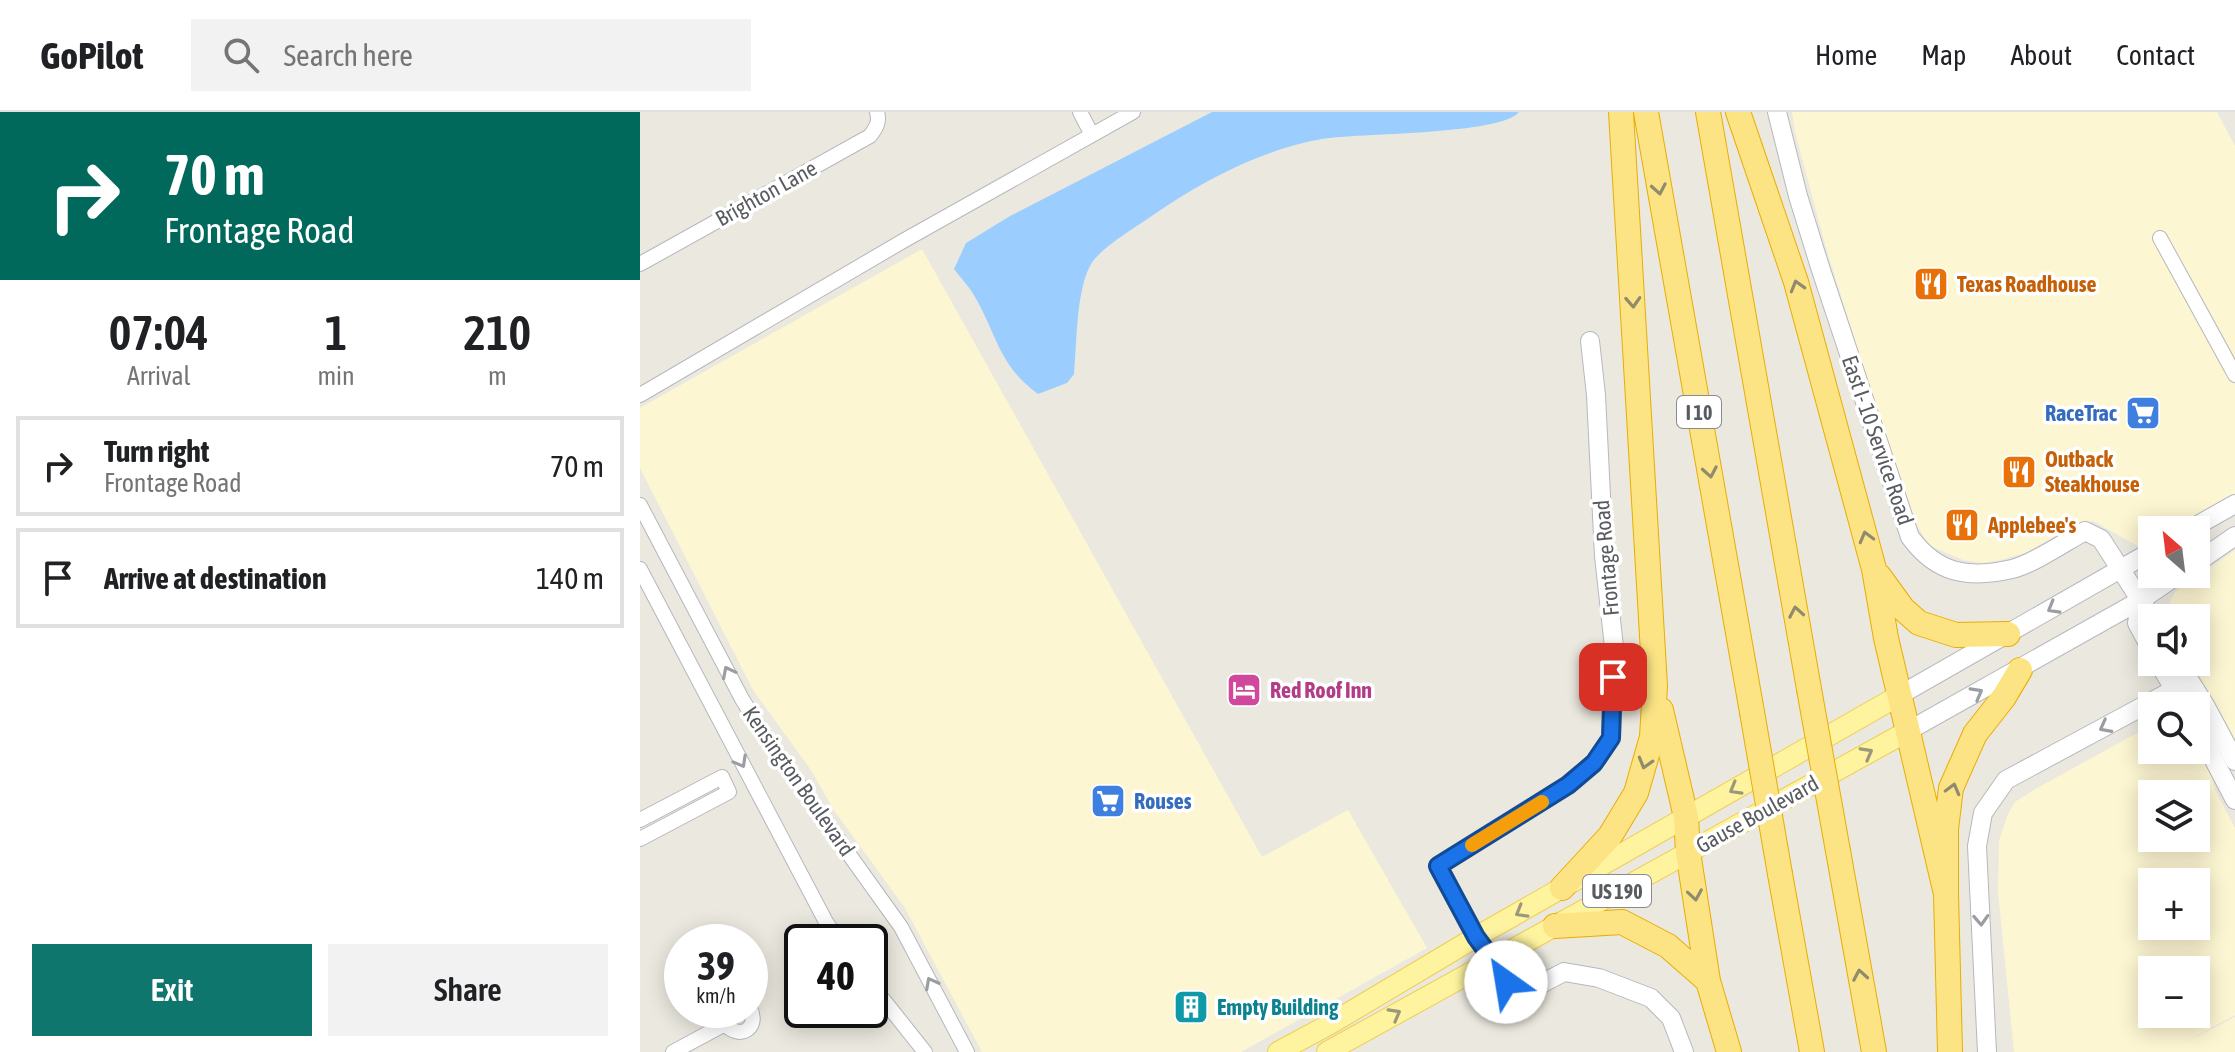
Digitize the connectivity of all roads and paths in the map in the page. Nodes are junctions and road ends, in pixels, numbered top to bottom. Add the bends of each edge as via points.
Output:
1 (877, 112) edge
2 (1080, 112) edge
3 (1133, 112) edge
4 (1621, 112) edge
5 (1646, 112) edge
6 (1708, 112) edge
7 (1738, 112) edge
8 (1777, 112) edge
9 (1092, 135) junction
10 (2160, 238) dead end
11 (640, 264) edge
12 (1590, 341) dead end
13 (2235, 375) edge
14 (640, 395) edge
15 (2235, 504) edge
16 (640, 505) edge
17 (2210, 518) edge
18 (2235, 536) edge
19 (2210, 553) edge
20 (2138, 559) edge
21 (2121, 568) junction
22 (640, 569) edge
23 (1874, 569) junction
24 (2159, 588) edge
25 (2141, 600) junction
26 (2140, 604) edge
27 (2143, 604) edge
28 (2008, 634) junction
29 (2020, 670) junction
30 (2187, 676) edge
31 (1655, 686) junction
32 (1900, 695) junction
33 (2138, 717) edge
34 (1908, 731) junction
35 (2210, 753) edge
36 (2235, 761) edge
37 (2235, 800) edge
38 (1686, 817) junction
39 (640, 820) edge
40 (640, 839) edge
41 (1688, 852) junction
42 (1562, 888) junction
43 (1946, 894) junction
44 (829, 924) edge
45 (1555, 926) junction
46 (1476, 937) junction
47 (1493, 960) junction
48 (1708, 981) junction
49 (888, 1006) edge
50 (709, 1028) edge
51 (731, 1028) edge
52 (749, 1028) edge
53 (1321, 1029) junction
54 (1330, 1050) edge
55 (673, 1052) edge
56 (925, 1052) edge
57 (967, 1052) edge
58 (1278, 1052) edge
59 (1684, 1052) edge
60 (1729, 1052) edge
61 (1812, 1052) edge
62 (1874, 1052) edge
63 (1950, 1052) edge
64 (1987, 1052) edge

1 - 11 street, Brighton Lane via 877,127 870,136
2 - 9 street
3 - 9 street
4 -> 31 highway
5 -> 61 highway, I 10, bridge
62 -> 6 highway, bridge
23 -> 7 highway via 1796,282
8 - 21 street, East I- 10 Service Road via 1825,282 1910,537 1922,553 1951,571 2013,569 2085,531 2101,539
9 - 14 street
10 - 13 street
12 - 46 street, Frontage Road via 1614,647 1611,738 1594,763 1568,785 1438,866
15 - 17 street
57 -> 16 street, Kensington Boulevard via 901,927 742,699
18 - 19 street
20 - 21 street, Gause Boulevard / US 190
21 - 25 street, East I- 10 Service Road
21 -> 28 street, Gause Boulevard / US 190
22 -> 44 street, Kensington Boulevard
23 - 28 highway via 1919,623 1956,635
23 - 32 highway
24 - 25 street, Gause Boulevard / US 190
25 - 26 street
25 - 27 street, East I- 10 Service Road
25 - 29 street, Gause Boulevard / US 190
28 - 32 street, Gause Boulevard / US 190
34 -> 29 street, Gause Boulevard / US 190
43 -> 29 highway via 1951,788 1975,734
30 - 36 street
31 - 38 highway
31 -> 42 highway via 1652,737 1636,793 1610,836
32 - 34 highway
32 -> 38 main road, Gause Boulevard / US 190
33 -> 64 street via 2006,780 1983,813 1977,846
41 -> 34 main road, Gause Boulevard / US 190
34 - 43 highway
35 - 37 street
38 - 41 highway
38 - 42 main road, Gause Boulevard / US 190
39 - 40 street via 722,777 729,792
41 - 45 main road, Gause Boulevard / US 190
41 -> 48 highway
42 -> 46 main road, Gause Boulevard / US 190
43 - 63 highway
45 - 47 main road, Gause Boulevard / US 190
45 - 48 highway via 1622,922 1668,946
46 - 47 street, Frontage Road
46 - 53 main road, Gause Boulevard / US 190
54 -> 47 main road, Gause Boulevard / US 190
47 - 59 street, Frontage Road via 1516,997 1564,972 1599,978 1651,998 1671,1018
48 - 60 highway
49 - 56 street
50 - 55 street
51 - 52 street via 738,1033
53 - 54 street, Gause Boulevard
53 - 58 main road, Gause Boulevard / US 190

